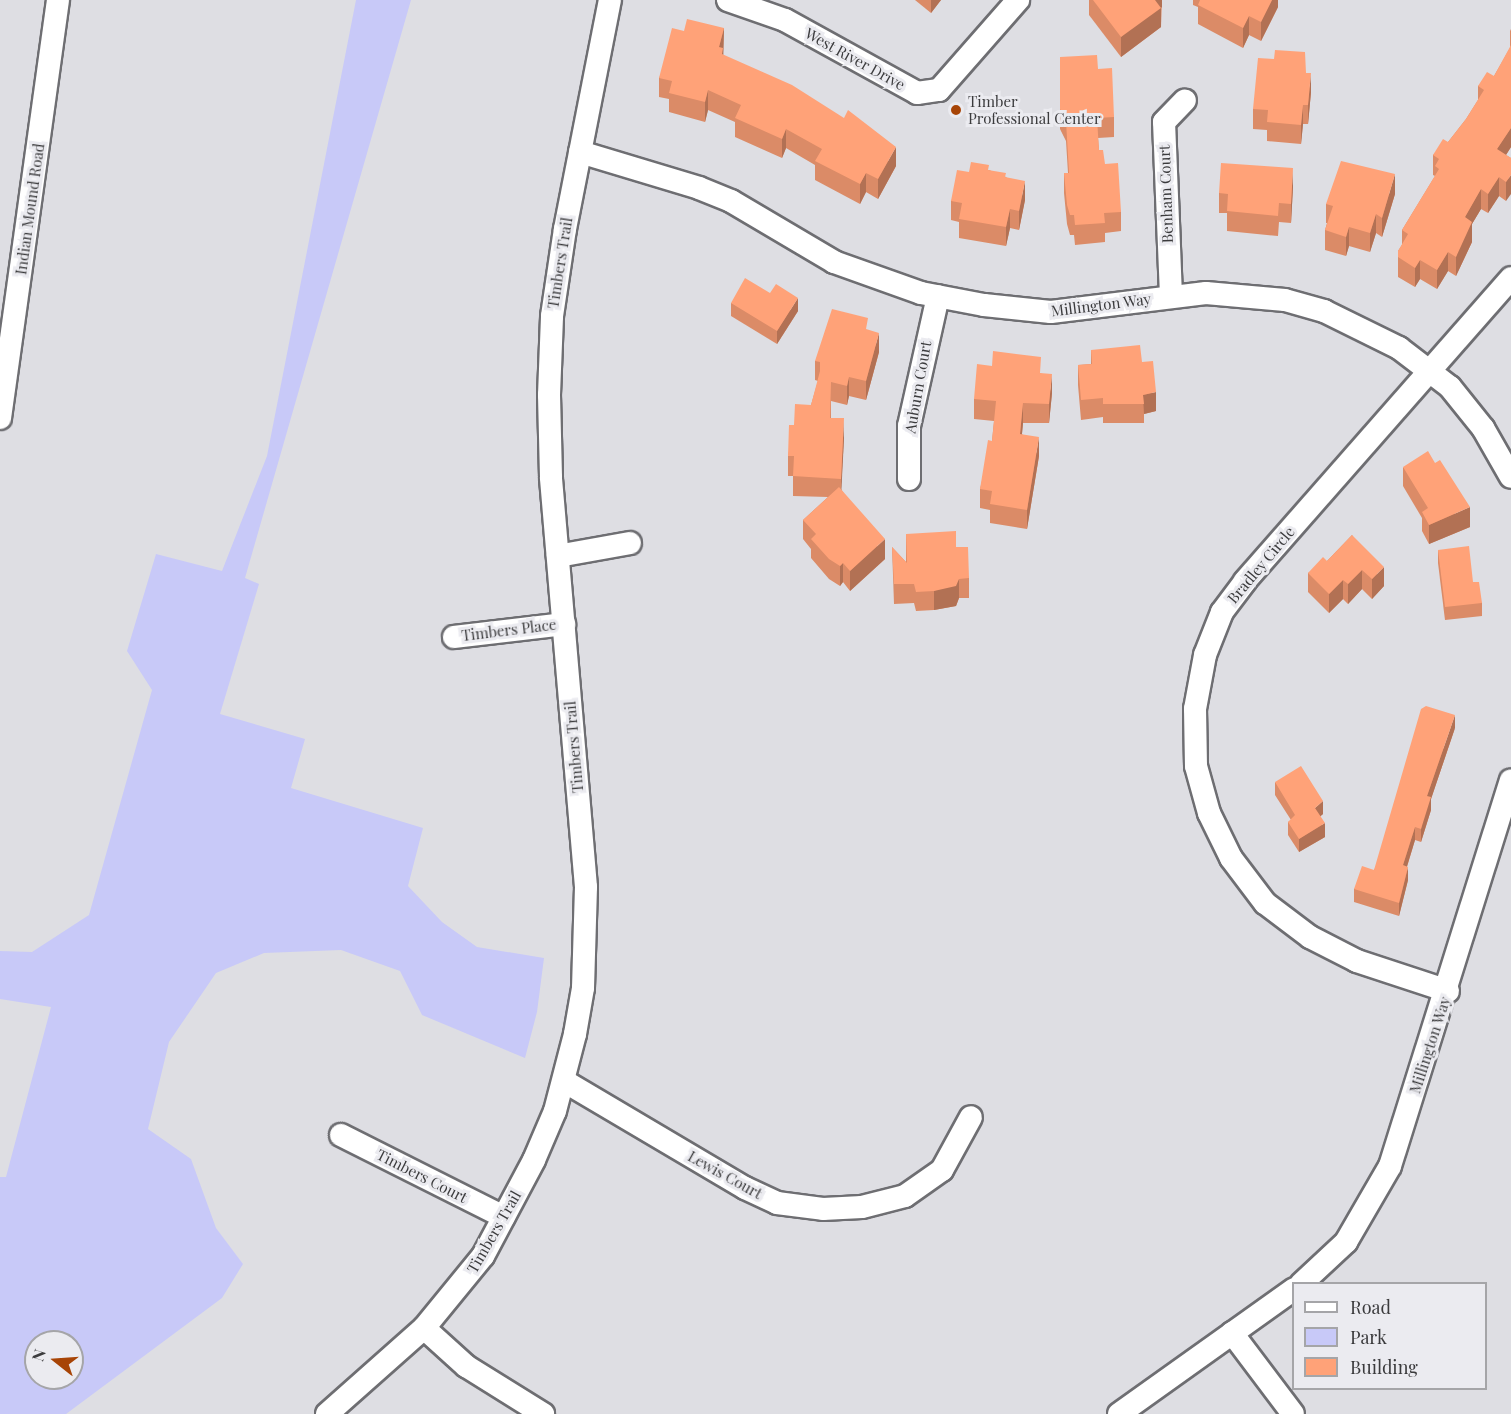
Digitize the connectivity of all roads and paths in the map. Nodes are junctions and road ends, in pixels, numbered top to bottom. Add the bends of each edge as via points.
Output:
1 (58, 0) edge
2 (610, 0) edge
3 (728, 0) edge
4 (1018, 0) edge
5 (1185, 100) dead end
6 (580, 152) junction
7 (1511, 278) edge
8 (938, 296) junction
9 (1171, 296) junction
10 (1430, 373) junction
11 (0, 418) edge
12 (1511, 477) edge
13 (909, 479) dead end
14 (630, 543) dead end
15 (558, 556) junction
16 (564, 624) junction
17 (454, 637) dead end
18 (1511, 781) edge
19 (1448, 991) junction
20 (564, 1081) junction
21 (971, 1117) dead end
22 (341, 1135) dead end
23 (504, 1217) junction
24 (1303, 1282) edge
25 (1292, 1290) edge
26 (424, 1328) junction
27 (1232, 1333) junction
28 (327, 1414) edge
29 (543, 1414) edge
30 (1119, 1414) edge
31 (1293, 1414) edge

1 - 11 street, Indian Mound Road
2 - 6 street, Timbers Trail
3 - 4 street, West River Drive via 785,20 917,93 939,90
5 - 9 street, Benham Court via 1164,122
6 - 8 street, Millington Way via 699,188 731,201 834,262 873,278
6 - 15 street, Timbers Trail via 552,316 549,395
7 - 10 street, Bradley Circle
8 - 9 street, Millington Way via 1015,310 1051,312
8 - 13 street, Auburn Court via 909,426
9 - 10 street, Millington Way via 1247,295 1324,311 1399,348
10 - 12 street, Millington Way via 1450,387 1483,428
10 - 19 street, Bradley Circle via 1245,581 1222,612 1204,655 1197,698 1196,766 1209,813 1231,858 1265,903 1310,937 1357,961
14 - 15 street
15 - 16 street, Timbers Trail
16 - 17 street, Timbers Place
16 - 20 street, Timbers Trail via 586,917 583,988
18 - 19 street, Millington Way
19 - 24 street, Millington Way via 1390,1166 1346,1242
20 - 21 street, Lewis Court via 745,1188 777,1203 823,1209 862,1207 905,1196 942,1170
20 - 23 street, Timbers Trail via 534,1160
22 - 23 street, Timbers Court
23 - 26 street, Timbers Trail via 483,1256
25 - 27 street
26 - 28 street, Timbers Trail
26 - 29 street via 466,1366
27 - 30 street
27 - 31 street

